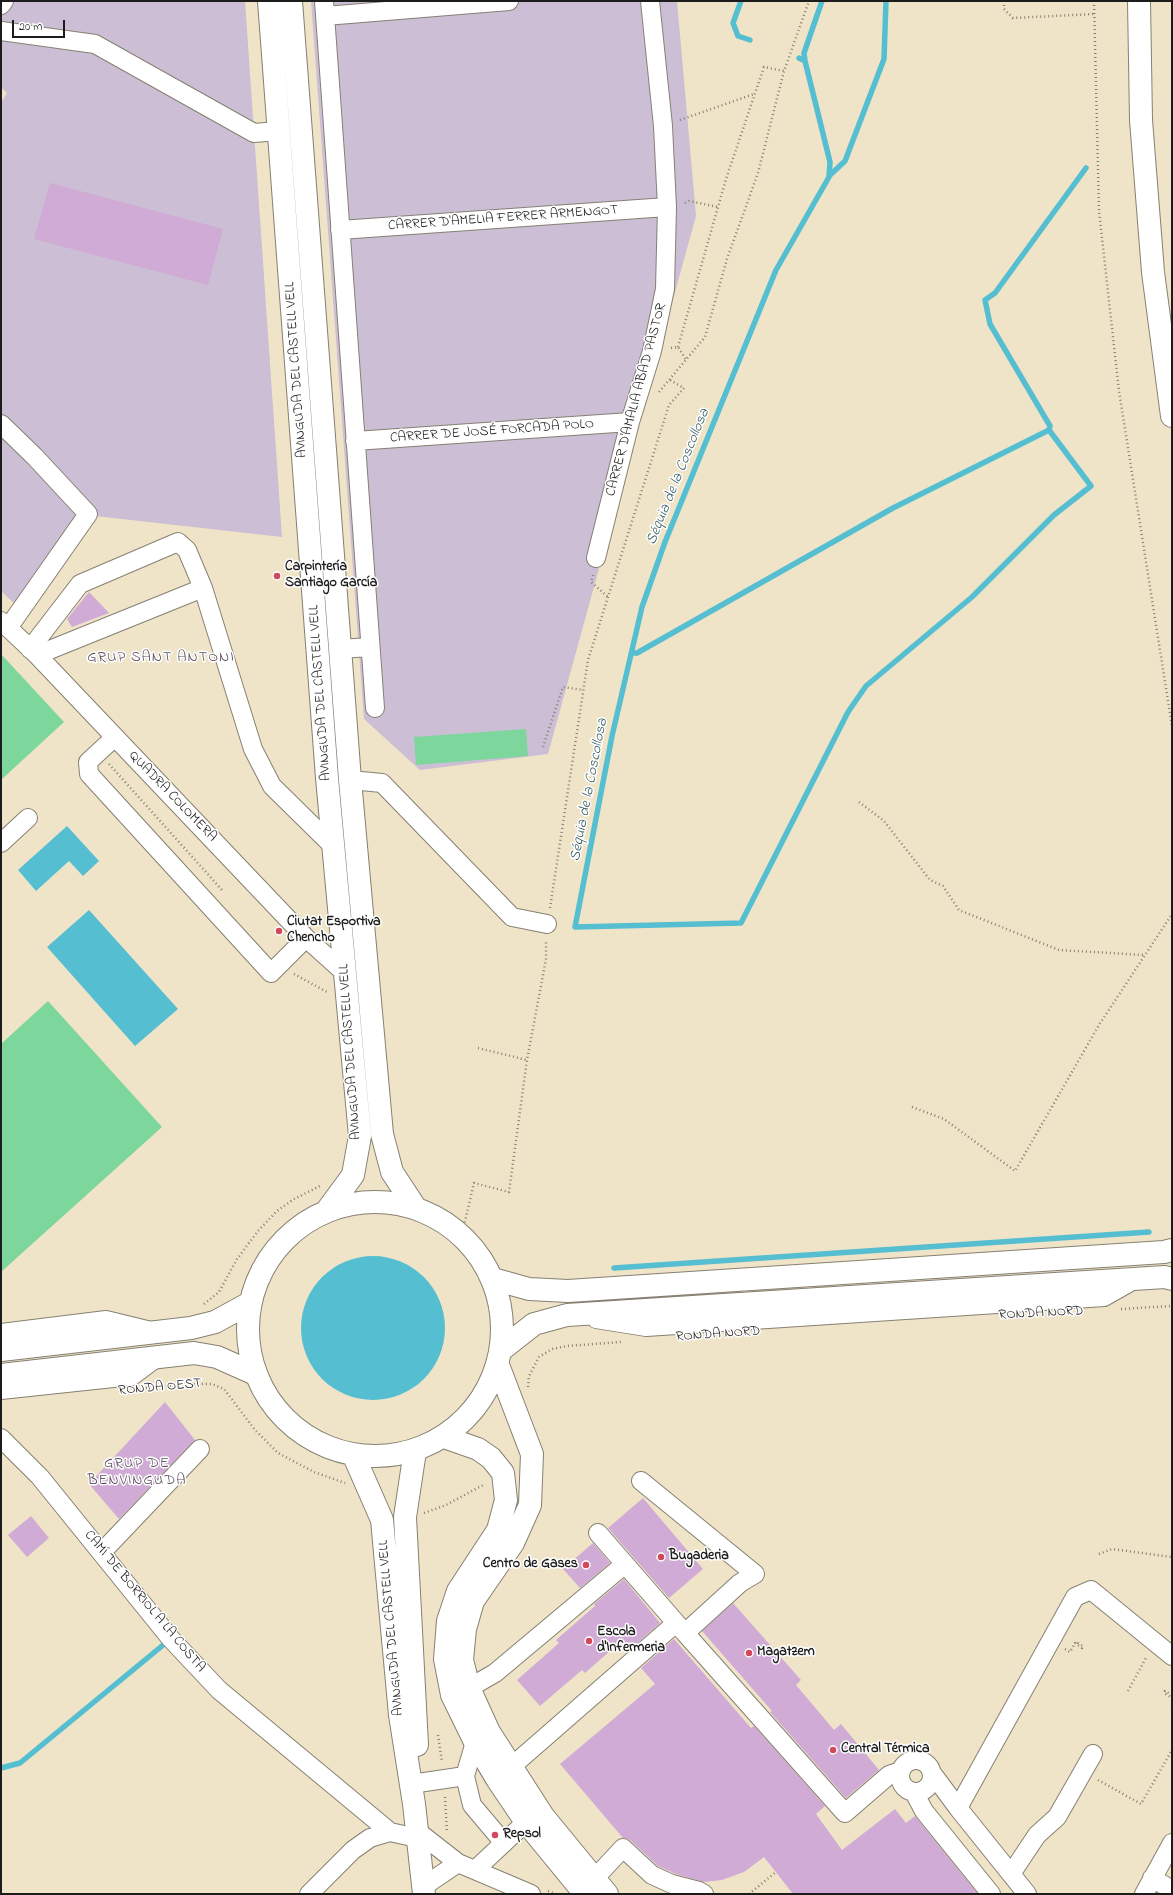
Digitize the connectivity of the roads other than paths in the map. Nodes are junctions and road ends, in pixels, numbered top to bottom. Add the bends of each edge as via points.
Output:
1 (4, 1) edge
2 (269, 1) edge
3 (292, 1) edge
4 (509, 1) edge
5 (650, 1) edge
6 (1139, 1) edge
7 (1, 5) edge
8 (324, 8) edge
9 (1, 31) edge
10 (278, 131) junction
11 (667, 207) junction
12 (340, 230) junction
13 (1172, 416) edge
14 (630, 422) junction
15 (1, 424) edge
16 (355, 441) junction
17 (596, 558) road end
18 (203, 588) junction
19 (4, 624) edge
20 (370, 647) junction
21 (340, 649) junction
22 (34, 652) junction
23 (375, 708) dead end
24 (113, 739) junction
25 (350, 780) junction
26 (28, 818) dead end
27 (1, 843) edge
28 (334, 846) junction
29 (547, 924) road end
30 (306, 938) junction
31 (345, 973) junction
32 (415, 1207) junction
33 (328, 1209) junction
34 (1172, 1250) edge
35 (493, 1279) junction
36 (1172, 1279) edge
37 (248, 1304) junction
38 (156, 1332) junction
39 (1, 1333) edge
40 (1, 1350) edge
41 (160, 1356) junction
42 (500, 1358) junction
43 (252, 1373) junction
44 (1, 1375) edge
45 (1, 1390) edge
46 (444, 1437) junction
47 (1, 1438) edge
48 (200, 1449) dead end
49 (415, 1451) junction
50 (354, 1456) junction
51 (640, 1481) dead end
52 (598, 1533) dead end
53 (102, 1552) junction
54 (625, 1564) junction
55 (680, 1628) junction
56 (1172, 1656) edge
57 (469, 1688) junction
58 (476, 1742) junction
59 (1093, 1754) dead end
60 (511, 1767) junction
61 (901, 1771) junction
62 (465, 1776) junction
63 (924, 1785) junction
64 (416, 1793) junction
65 (956, 1806) junction
66 (526, 1822) junction
67 (390, 1832) junction
68 (417, 1834) junction
69 (504, 1843) junction
70 (1172, 1843) edge
71 (458, 1863) junction
72 (475, 1870) junction
73 (1011, 1874) junction
74 (1152, 1878) junction
75 (595, 1889) edge
76 (424, 1890) edge
77 (1172, 1890) edge
78 (309, 1894) edge
79 (532, 1894) edge
80 (704, 1894) edge
81 (990, 1894) edge
82 (1028, 1894) edge
83 (1144, 1894) edge

1 - 7 street
2 - 10 main road, AVINGUDA DEL CASTELL VELL
3 - 21 main road, AVINGUDA DEL CASTELL VELL
4 - 8 street
5 - 11 street, CARRER D'AMALIA ABAD PASTOR via 663,126
6 - 13 main road via 1141,120 1153,272
8 - 12 street
9 - 10 street via 94,44 254,133
10 - 28 main road, AVINGUDA DEL CASTELL VELL
11 - 12 street, CARRER D'AMELIA FERRER ARMENGOT
11 - 14 street, CARRER D'AMALIA ABAD PASTOR via 665,289 652,351
12 - 16 street
14 - 16 street, CARRER DE JOSÉ FORCADA POLO
14 - 17 street, CARRER D'AMALIA ABAD PASTOR
15 - 19 street via 88,514
16 - 20 street
18 - 22 street
18 - 22 street via 187,550 178,542 80,584
18 - 28 street via 253,749 272,786
19 - 22 street, QUADRA COLOMERA
20 - 21 street
20 - 23 street
21 - 25 main road, AVINGUDA DEL CASTELL VELL
22 - 24 street, QUADRA COLOMERA
24 - 30 street, QUADRA COLOMERA
24 - 30 street via 88,762 89,774 271,973
25 - 29 street via 382,784 512,917
25 - 32 main road, AVINGUDA DEL CASTELL VELL via 382,1134 392,1172
26 - 27 street
28 - 31 main road, AVINGUDA DEL CASTELL VELL
30 - 31 street, QUADRA COLOMERA
31 - 33 main road, AVINGUDA DEL CASTELL VELL via 360,1136 353,1176
32 - 33 main road via 372,1200
32 - 35 main road via 462,1234
33 - 37 main road via 276,1246
34 - 35 main road via 568,1291 529,1289
35 - 42 main road via 502,1314
36 - 42 main road, RONDA NORD via 1137,1278 568,1315 534,1324
37 - 38 main road via 215,1322
37 - 43 main road via 245,1339
38 - 39 street via 106,1320
38 - 40 main road
41 - 43 main road via 201,1354 217,1357
41 - 44 main road
41 - 45 street, RONDA OEST via 132,1376
42 - 46 main road via 477,1406
42 - 57 main road via 532,1454 530,1505 513,1543 473,1601 465,1629 462,1660
43 - 50 main road via 292,1428
46 - 49 main road
46 - 58 main road via 478,1449 492,1458 503,1473 506,1500 498,1530 458,1591 448,1621 445,1659 452,1695
47 - 53 street, CAMÍ DE BORRIOL A LA COSTA via 40,1477
48 - 53 street
49 - 50 main road via 384,1458
49 - 64 main road, AVINGUDA DEL CASTELL VELL via 405,1517
50 - 64 main road, AVINGUDA DEL CASTELL VELL via 382,1520 400,1715
51 - 55 street via 755,1574
52 - 54 street
53 - 67 street, CAMÍ DE BORRIOL A LA COSTA via 171,1639 219,1690
54 - 55 street
54 - 57 street via 495,1673
55 - 60 street
55 - 61 street via 845,1813 889,1775
56 - 65 street via 1091,1590 1075,1597
57 - 60 main road via 489,1732
58 - 62 street
58 - 66 main road
59 - 73 street via 1057,1817 1037,1835
60 - 75 main road
61 - 63 street via 901,1780 906,1788
61 - 63 street via 906,1764 914,1760 926,1763
62 - 64 street
62 - 69 street via 472,1805
63 - 65 street
63 - 81 street via 924,1811
64 - 68 main road, AVINGUDA DEL CASTELL VELL
65 - 73 street
66 - 69 street
66 - 75 main road
67 - 68 street
67 - 78 street via 370,1838 353,1850
68 - 71 street
68 - 76 main road, AVINGUDA DEL CASTELL VELL
69 - 72 street
70 - 74 street
71 - 72 street
71 - 76 street
72 - 79 street
73 - 82 street
74 - 77 street
74 - 83 street
75 - 80 street via 623,1848 652,1875

